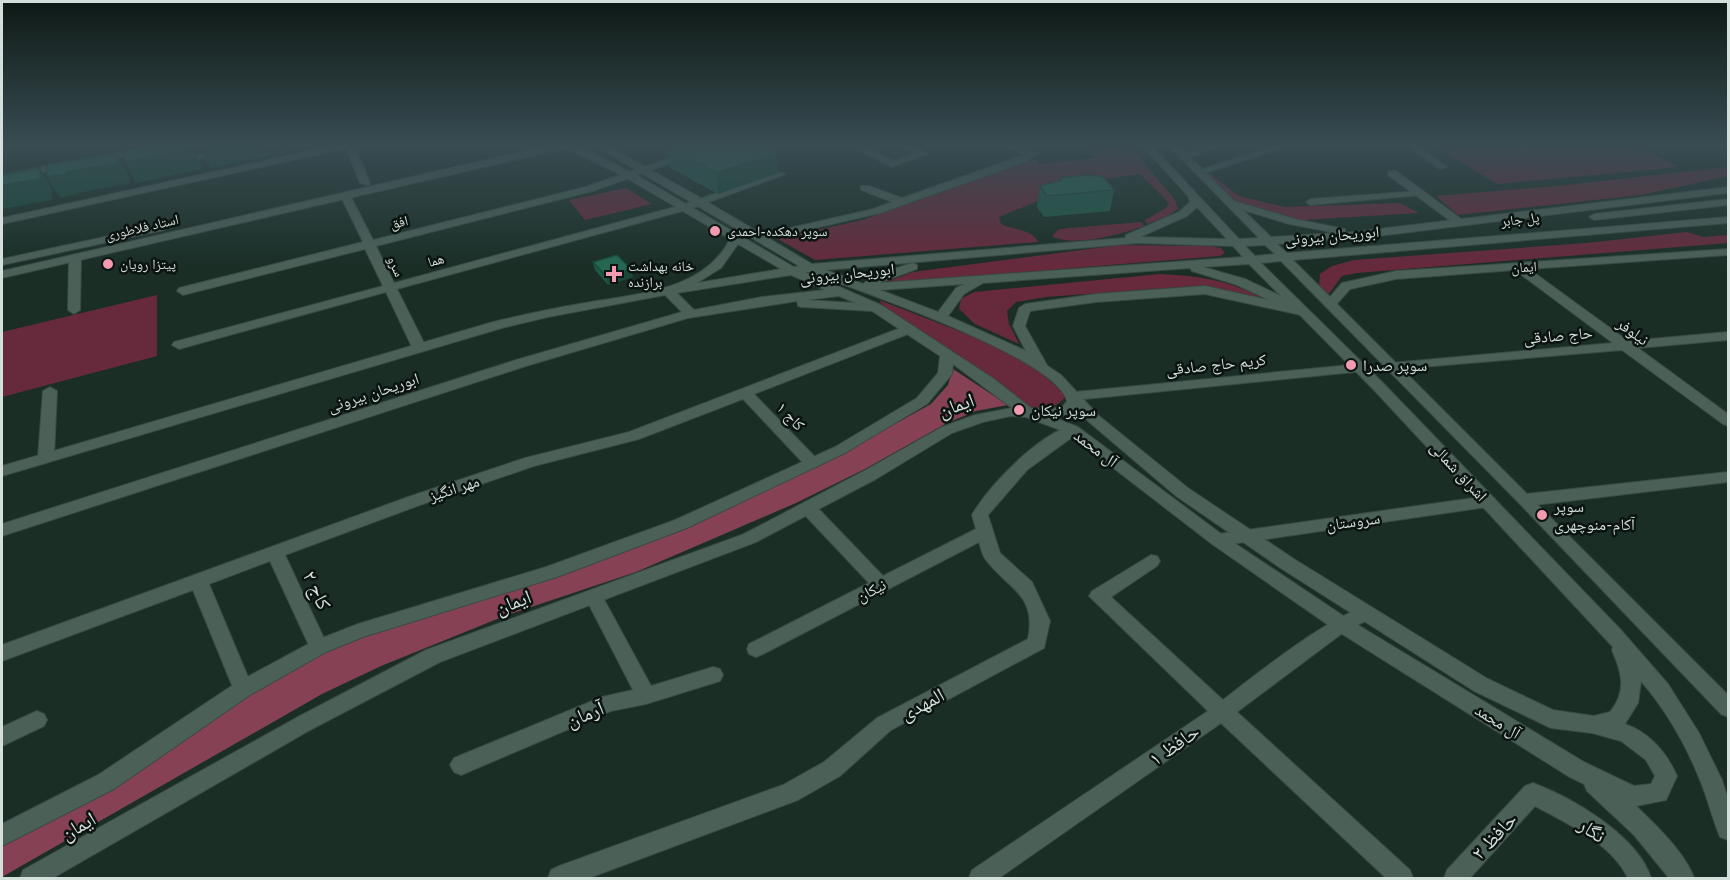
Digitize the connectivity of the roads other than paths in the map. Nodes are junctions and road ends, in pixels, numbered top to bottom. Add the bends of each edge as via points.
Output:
1 (167, 185) edge
2 (356, 185) edge
3 (389, 185) edge
4 (600, 185) edge
5 (647, 185) edge
6 (670, 185) edge
7 (750, 185) edge
8 (950, 185) edge
9 (1184, 185) edge
10 (1211, 185) edge
11 (1408, 185) edge
12 (865, 188) dead end
13 (1728, 190) edge
14 (1419, 193) junction
15 (1192, 194) junction
16 (346, 197) junction
17 (902, 202) junction
18 (1228, 202) junction
19 (1311, 202) dead end
20 (1728, 202) edge
21 (701, 203) junction
22 (686, 207) junction
23 (1728, 210) edge
24 (1728, 220) edge
25 (2, 221) edge
26 (1460, 223) junction
27 (1400, 231) junction
28 (1362, 235) junction
29 (736, 237) junction
30 (759, 238) junction
31 (1267, 241) junction
32 (1114, 242) junction
33 (1236, 243) junction
34 (369, 244) junction
35 (1422, 245) junction
36 (1354, 251) junction
37 (1728, 252) edge
38 (956, 256) junction
39 (75, 257) junction
40 (1283, 257) junction
41 (1251, 259) junction
42 (2, 262) edge
43 (1178, 266) junction
44 (1518, 267) junction
45 (810, 268) junction
46 (792, 271) junction
47 (2, 274) edge
48 (999, 277) junction
49 (1310, 284) junction
50 (390, 288) junction
51 (864, 288) junction
52 (183, 291) dead end
53 (668, 291) junction
54 (841, 292) junction
55 (762, 301) junction
56 (1330, 304) junction
57 (877, 308) junction
58 (74, 310) dead end
59 (1301, 311) junction
60 (691, 314) junction
61 (941, 317) junction
62 (908, 329) junction
63 (1728, 336) edge
64 (180, 345) dead end
65 (1625, 345) junction
66 (419, 348) junction
67 (946, 354) junction
68 (1041, 367) junction
69 (1391, 367) junction
70 (1360, 368) junction
71 (51, 391) dead end
72 (745, 393) junction
73 (1075, 396) junction
74 (1028, 413) junction
75 (1094, 419) junction
76 (1728, 421) edge
77 (1073, 430) junction
78 (46, 457) junction
79 (812, 464) junction
80 (2, 471) edge
81 (1728, 477) edge
82 (1526, 500) junction
83 (1488, 502) junction
84 (807, 508) junction
85 (2, 530) edge
86 (985, 532) junction
87 (1247, 536) junction
88 (1218, 540) junction
89 (275, 552) junction
90 (1151, 561) dead end
91 (198, 579) junction
92 (881, 585) junction
93 (594, 597) junction
94 (1367, 613) junction
95 (1341, 624) junction
96 (1613, 634) junction
97 (319, 647) junction
98 (756, 649) dead end
99 (2, 653) edge
100 (713, 675) dead end
101 (243, 689) junction
102 (646, 696) junction
103 (1727, 704) edge
104 (1222, 712) junction
105 (37, 720) dead end
106 (1592, 724) junction
107 (2, 737) edge
108 (461, 765) dead end
109 (1576, 769) junction
110 (1533, 793) joint
111 (1728, 829) edge
112 (2, 835) edge
113 (31, 879) edge
114 (559, 879) edge
115 (980, 879) edge
116 (1402, 879) edge
117 (1455, 879) edge
118 (1640, 879) edge
119 (1683, 879) edge

1 - 25 main road
2 - 42 main road, استاد فلاطوری
3 - 16 main road, استاد فلاطوری
4 - 34 main road, افق
5 - 22 main road, آل محمد
6 - 21 main road, آل محمد
7 - 21 main road, هما
8 - 17 main road
9 - 15 main road, اشراق شمالی
10 - 18 main road, اشراق شمالی
11 - 14 main road
12 - 17 main road
13 - 26 main road, ابوریحان بیرونی
14 - 19 lane
14 - 26 main road
15 - 32 main road via 1195,203 1183,214
15 - 33 main road, اشراق شمالی
16 - 34 main road, سرو
16 - 39 main road, استاد فلاطوری
17 - 30 main road via 842,221
18 - 28 main road via 1293,222
18 - 31 main road, اشراق شمالی
20 - 27 main road, پل جابر via 1618,215
21 - 22 main road, هما
21 - 30 main road, آل محمد
22 - 29 main road, آل محمد
22 - 50 main road, هما
23 - 35 main road, پل جابر
24 - 35 main road, ابوریحان بیرونی
26 - 27 main road, ابوریحان بیرونی
27 - 28 main road, ابوریحان بیرونی
28 - 31 main road, ابوریحان بیرونی
29 - 46 main road, آل محمد
29 - 53 main road via 722,263
30 - 45 main road, آل محمد
31 - 33 main road, ابوریحان بیرونی
31 - 40 main road, اشراق شمالی
32 - 33 main road, ابوریحان بیرونی
32 - 38 main road, ابوریحان بیرونی
33 - 41 main road, اشراق شمالی
34 - 50 main road, سرو
34 - 52 main road, افق
35 - 36 main road, ابوریحان بیرونی
36 - 40 main road, ابوریحان بیرونی
36 - 49 main road via 1324,259 1314,266
37 - 44 main road, ایمان
38 - 45 main road, ابوریحان بیرونی
38 - 51 main road via 889,274
39 - 47 main road, استاد فلاطوری
39 - 58 main road
40 - 41 main road, ابوریحان بیرونی
40 - 49 main road, اشراق شمالی
41 - 43 main road, ابوریحان بیرونی
41 - 59 main road, اشراق شمالی
43 - 48 main road, ابوریحان بیرونی
43 - 59 main road via 1241,282
44 - 56 main road, ایمان via 1386,277 1346,286
44 - 65 main road, نیلوفر
45 - 46 main road, ابوریحان بیرونی
45 - 51 main road, آل محمد
46 - 53 main road, ابوریحان بیرونی
46 - 54 main road, آل محمد
48 - 51 main road, ابوریحان بیرونی
48 - 61 main road via 960,291
49 - 56 main road, اشراق شمالی
50 - 64 main road, هما
50 - 66 main road, سرو
51 - 54 main road, ابوریحان بیرونی
51 - 57 main road
51 - 61 main road, آل محمد
53 - 60 main road
53 - 66 main road, ابوریحان بیرونی via 548,313
54 - 55 main road, ابوریحان بیرونی
54 - 57 main road, آل محمد
55 - 57 main road
55 - 60 main road, ابوریحان بیرونی
56 - 69 main road, اشراق شمالی
57 - 62 main road, آل محمد
59 - 68 main road via 1205,290 1096,297 1025,308 1019,326
59 - 70 main road, اشراق شمالی
60 - 85 main road, ابوریحان بیرونی via 521,363
61 - 68 main road, آل محمد
62 - 67 main road, آل محمد
62 - 72 main road, مهر انگیز
63 - 65 main road, حاج صادقی
65 - 69 main road, حاج صادقی
65 - 76 main road, نیلوفر
66 - 78 main road, ابوریحان بیرونی
67 - 74 main road, آل محمد
67 - 79 main road, ایمان via 945,374 922,401
68 - 73 main road, آل محمد
69 - 82 main road, اشراق شمالی
70 - 73 main road, کریم حاج صادقی
70 - 83 main road, اشراق شمالی
71 - 78 main road
72 - 79 main road, کاج ۱
72 - 89 main road, مهر انگیز via 634,436 530,462
73 - 74 main road, ایمان via 1068,409 1052,414
73 - 75 main road, آل محمد
74 - 77 main road, آل محمد
74 - 84 main road, ایمان via 980,418 947,430
75 - 77 main road
75 - 87 main road, آل محمد via 1182,492
77 - 86 main road, المهدی via 1036,452 998,489 980,515
77 - 88 main road, آل محمد
78 - 80 main road, ابوریحان بیرونی
79 - 97 main road, ایمان via 681,524 552,572 379,624
81 - 82 main road
82 - 103 main road, اشراق شمالی
83 - 87 main road, سروستان
83 - 96 main road, اشراق شمالی
84 - 92 main road
84 - 93 main road, ایمان via 750,538
86 - 92 main road, نیکان
86 - 114 main road, المهدی via 992,556 1026,587 1041,621 1037,643 885,724 832,769 790,793
87 - 88 main road, سروستان
87 - 94 main road, آل محمد
88 - 95 main road, آل محمد
89 - 91 main road, مهر انگیز
89 - 97 main road, کاج ۲
90 - 104 main road via 1098,596
91 - 99 main road, مهر انگیز
91 - 101 main road
92 - 98 main road, نیکان
93 - 102 main road
93 - 113 main road, ایمان via 433,656 303,724
94 - 95 main road, حافظ ۱
94 - 106 main road, آل محمد via 1480,685 1524,707 1551,719
95 - 104 main road, حافظ ۱
95 - 109 main road, آل محمد
96 - 106 main road via 1628,662 1634,689 1616,720
96 - 111 main road, اشراق شمالی via 1660,690 1692,739
97 - 101 main road, ایمان
100 - 102 main road, آرمان
101 - 112 main road, ایمان via 106,782
102 - 108 main road, آرمان via 609,703
104 - 115 main road, حافظ ۱
104 - 116 main road
105 - 107 main road
106 - 109 main road via 1627,734 1653,753 1666,776 1658,793 1634,796
109 - 119 main road via 1634,817
110 - 117 main road, حافظ ۲
110 - 118 main road, نگار via 1602,834 1636,866

